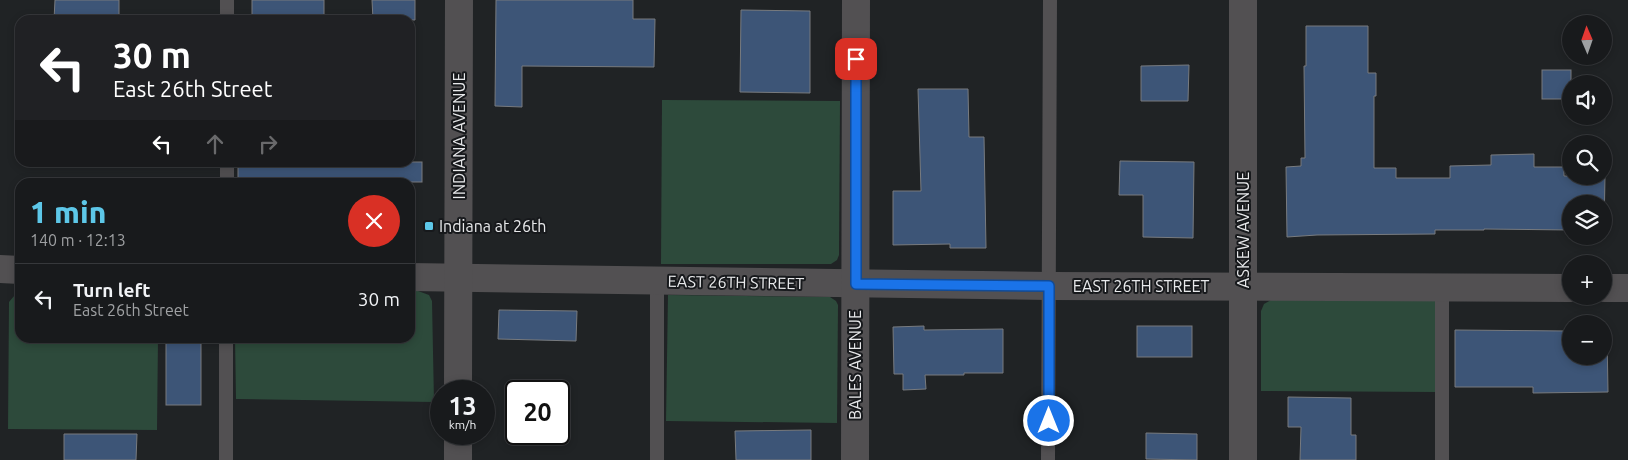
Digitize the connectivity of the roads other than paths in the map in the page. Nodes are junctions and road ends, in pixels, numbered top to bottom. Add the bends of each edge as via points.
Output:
1 (227, 0) edge
2 (459, 0) edge
3 (856, 0) edge
4 (1050, 0) edge
5 (1243, 0) edge
6 (227, 15) edge
7 (0, 269) edge
8 (15, 270) edge
9 (415, 277) edge
10 (458, 278) junction
11 (658, 281) junction
12 (856, 284) junction
13 (1049, 286) junction
14 (1243, 286) junction
15 (1442, 287) junction
16 (1562, 288) edge
17 (1612, 288) edge
18 (1628, 288) edge
19 (226, 343) edge
20 (458, 380) edge
21 (458, 445) edge
22 (226, 460) edge
23 (458, 460) edge
24 (657, 460) edge
25 (855, 460) edge
26 (1048, 460) edge
27 (1243, 460) edge
28 (1442, 460) edge

1 - 6 lane
2 - 10 street, INDIANA AVENUE
3 - 12 street, BALES AVENUE
4 - 13 lane
5 - 14 street, ASKEW AVENUE
7 - 8 street
9 - 10 street, EAST 26TH STREET
10 - 11 street, EAST 26TH STREET
10 - 20 street, INDIANA AVENUE
11 - 12 street, EAST 26TH STREET
11 - 24 lane
12 - 13 street, EAST 26TH STREET
12 - 25 street, BALES AVENUE
13 - 14 street, EAST 26TH STREET
13 - 26 lane
14 - 15 street, EAST 26TH STREET
14 - 27 street, ASKEW AVENUE
15 - 16 street, EAST 26TH STREET
15 - 28 lane
17 - 18 street
19 - 22 lane
21 - 23 street

